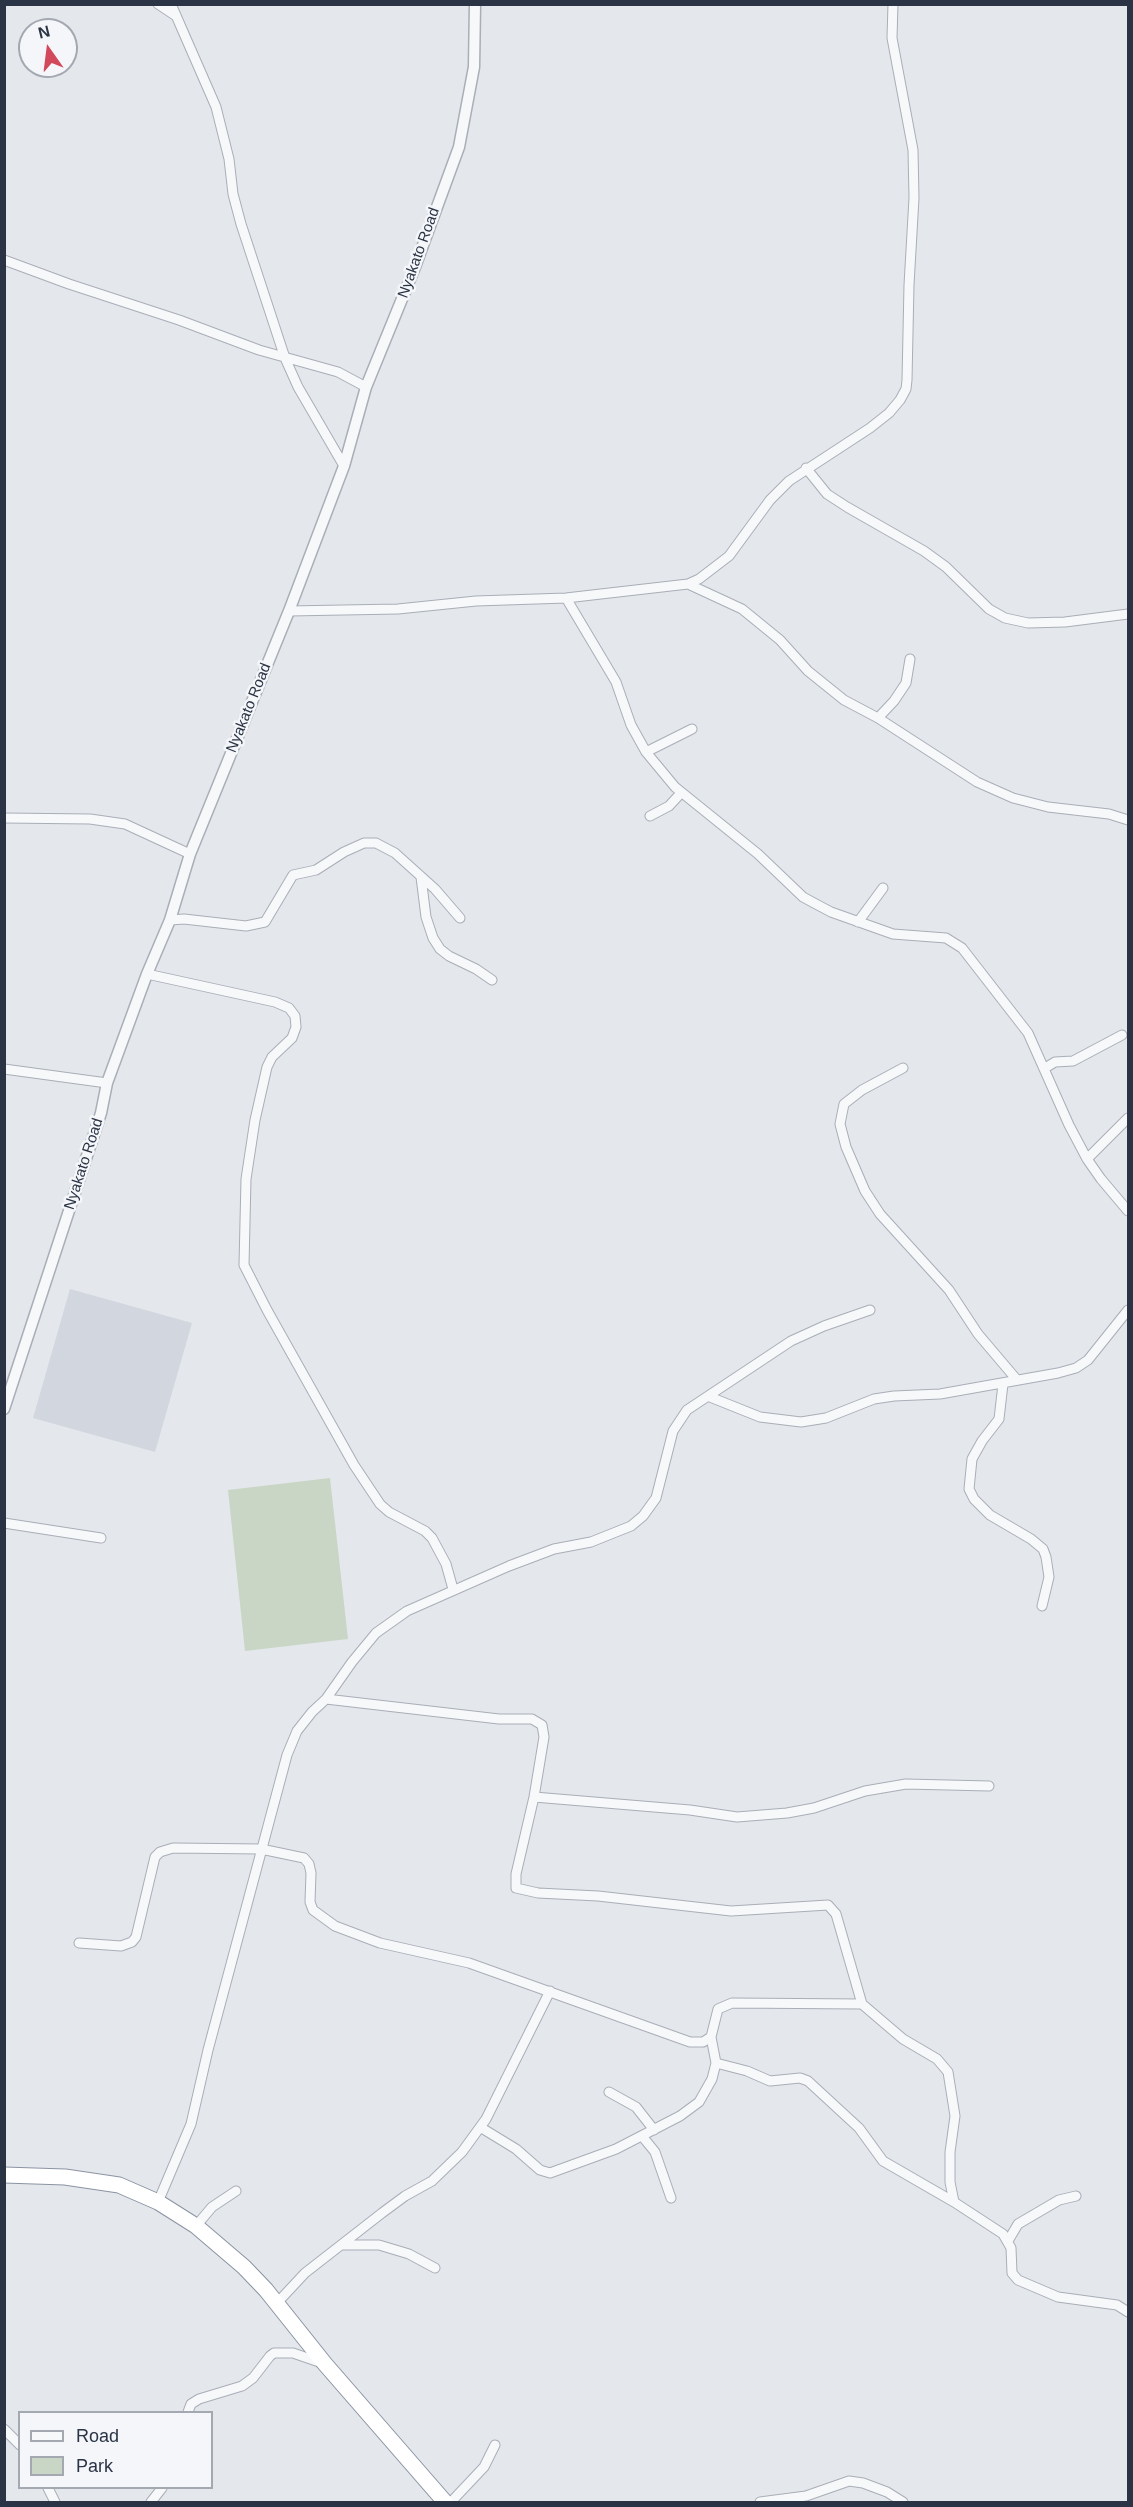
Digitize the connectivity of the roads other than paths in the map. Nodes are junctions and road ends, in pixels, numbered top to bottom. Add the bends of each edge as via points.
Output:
1 (158, 4) edge
2 (171, 4) edge
3 (475, 4) edge
4 (893, 4) edge
5 (178, 18) junction
6 (4, 260) edge
7 (285, 358) junction
8 (366, 387) junction
9 (344, 466) junction
10 (806, 468) junction
11 (688, 584) junction
12 (566, 598) junction
13 (289, 611) junction
14 (1128, 614) edge
15 (910, 659) dead end
16 (878, 718) junction
17 (692, 729) dead end
18 (646, 752) junction
19 (681, 793) junction
20 (650, 816) dead end
21 (4, 819) edge
22 (1128, 820) edge
23 (190, 854) junction
24 (421, 876) junction
25 (883, 888) dead end
26 (460, 918) dead end
27 (170, 920) junction
28 (858, 922) junction
29 (147, 974) junction
30 (492, 980) dead end
31 (1122, 1035) dead end
32 (903, 1068) dead end
33 (1045, 1068) junction
34 (4, 1069) edge
35 (107, 1083) junction
36 (1128, 1118) edge
37 (1087, 1159) junction
38 (1128, 1211) edge
39 (870, 1310) dead end
40 (1128, 1310) edge
41 (1017, 1380) junction
42 (1003, 1384) junction
43 (710, 1396) junction
44 (4, 1409) edge
45 (4, 1523) edge
46 (101, 1538) dead end
47 (453, 1589) junction
48 (1042, 1606) dead end
49 (326, 1699) junction
50 (989, 1786) dead end
51 (534, 1797) junction
52 (261, 1849) junction
53 (79, 1943) dead end
54 (550, 1991) junction
55 (862, 2004) junction
56 (711, 2037) junction
57 (716, 2063) junction
58 (609, 2092) dead end
59 (480, 2127) junction
60 (654, 2130) junction
61 (642, 2136) junction
62 (4, 2175) edge
63 (236, 2191) dead end
64 (1076, 2196) dead end
65 (671, 2198) dead end
66 (158, 2202) junction
67 (954, 2202) junction
68 (196, 2226) junction
69 (1008, 2241) junction
70 (341, 2245) junction
71 (435, 2268) dead end
72 (278, 2302) junction
73 (1128, 2312) edge
74 (325, 2364) junction
75 (188, 2411) edge
76 (4, 2428) edge
77 (18, 2443) edge
78 (495, 2445) dead end
79 (161, 2489) edge
80 (151, 2502) edge
81 (445, 2502) edge
82 (451, 2502) edge
83 (760, 2502) edge
84 (903, 2502) edge

1 - 5 street
2 - 5 street
3 - 8 street, Nyakato Road via 474,67 459,147
4 - 10 street via 892,38 913,150 906,389 889,412 870,428
5 - 7 street via 216,108 241,224
6 - 7 street
7 - 8 street via 338,372
7 - 9 street
8 - 9 street, Nyakato Road
9 - 13 street, Nyakato Road
10 - 11 street via 770,500 729,556
10 - 14 street via 827,494 924,551 989,609 1005,618 1028,623 1065,622
11 - 12 street
11 - 16 street via 742,609 844,700
12 - 13 street
12 - 18 street via 616,682 631,725
13 - 23 street, Nyakato Road
15 - 16 street via 906,683
16 - 22 street via 977,782 1014,798
17 - 18 street
18 - 19 street
19 - 20 street via 674,803
19 - 28 street via 758,854 803,897
21 - 23 street via 90,819 125,824
23 - 27 street, Nyakato Road
24 - 26 street
24 - 27 street via 395,853 375,843 364,843 316,870 293,875 266,922 246,926
24 - 30 street via 426,917 440,949
25 - 28 street
27 - 29 street, Nyakato Road
28 - 33 street via 893,934 946,939 962,948 1028,1033
29 - 35 street, Nyakato Road
29 - 47 street via 275,1002 289,1008 295,1016 292,1038 272,1056 267,1067 255,1120 246,1179 244,1265 354,1466 380,1504 432,1538 446,1564
31 - 33 street via 1072,1061 1055,1062
32 - 41 street via 844,1104 840,1124 846,1147 880,1214 949,1290 978,1334
33 - 37 street
34 - 35 street
35 - 44 street, Nyakato Road via 101,1113
36 - 37 street
37 - 38 street
39 - 43 street via 791,1341
40 - 41 street via 1088,1360 1076,1368
41 - 42 street
42 - 43 street via 940,1395 874,1399 826,1418 801,1422 760,1417
42 - 48 street via 999,1419 972,1459 969,1489 990,1515 1043,1550 1049,1577
43 - 47 street via 687,1410 673,1431 656,1498 631,1526 591,1542 554,1549
45 - 46 street
47 - 49 street via 407,1611 376,1633
49 - 51 street via 537,1721 544,1731
49 - 52 street via 297,1731
50 - 51 street via 906,1784 873,1789 814,1808 737,1817
51 - 55 street via 516,1888 731,1911 828,1905 836,1914
52 - 53 street via 173,1848 160,1852 155,1857 132,1942 121,1946
52 - 54 street via 304,1858 309,1863 313,1910 335,1926 380,1943 469,1963
52 - 66 street via 191,2124
54 - 56 street via 690,2042 703,2042
54 - 59 street
55 - 56 street via 732,2003 718,2008
55 - 67 street via 903,2039 937,2059 948,2072 955,2116 950,2182
56 - 57 street
57 - 60 street via 699,2102
57 - 67 street via 770,2081 808,2081 859,2128 883,2161
58 - 60 street via 636,2107
59 - 61 street via 550,2173
59 - 70 street via 442,2173
60 - 61 street
61 - 65 street via 655,2152
62 - 66 highway via 65,2177 119,2185
63 - 68 street via 212,2207
64 - 69 street via 1059,2200 1018,2224
66 - 68 highway
67 - 69 street
68 - 72 highway
69 - 73 street via 1012,2272 1018,2280 1058,2297 1117,2305
70 - 71 street via 379,2245 409,2254
70 - 72 street via 305,2272
72 - 74 highway
74 - 75 street via 293,2354 274,2353 242,2386 198,2399
74 - 81 highway
76 - 77 street
78 - 82 street via 484,2467
79 - 80 street
83 - 84 street via 806,2496 849,2481 887,2492

